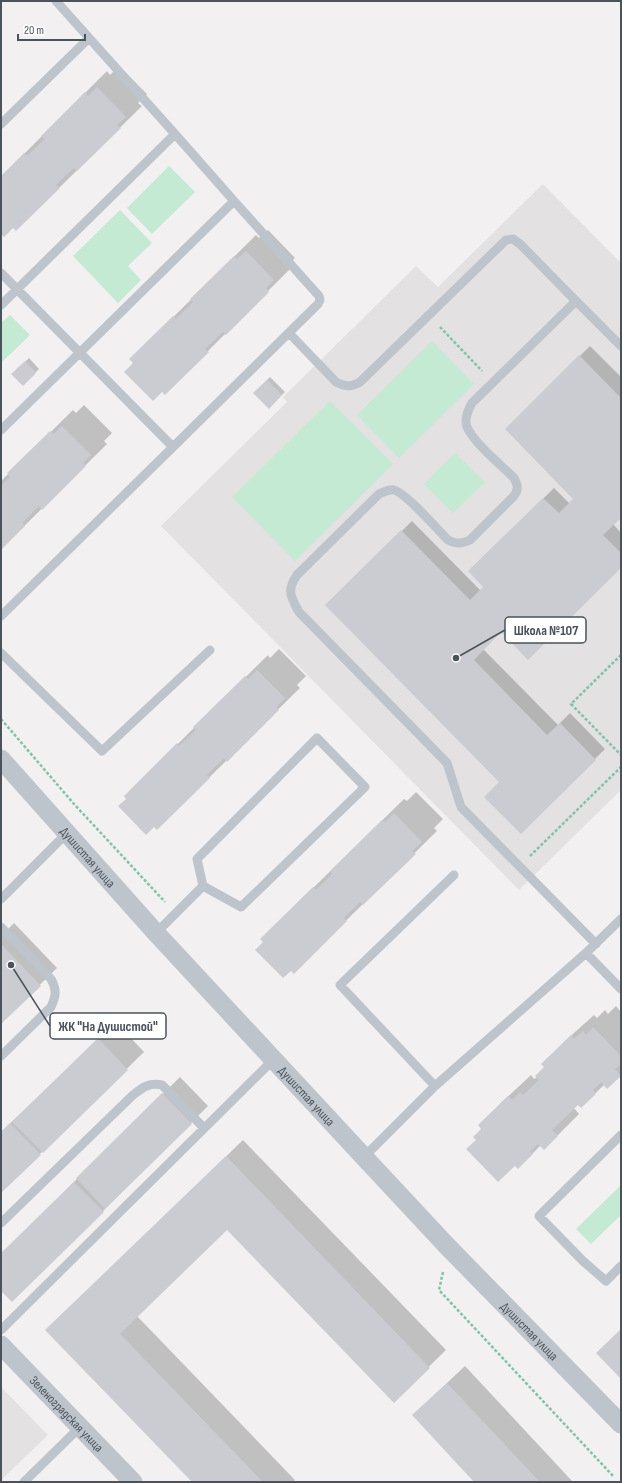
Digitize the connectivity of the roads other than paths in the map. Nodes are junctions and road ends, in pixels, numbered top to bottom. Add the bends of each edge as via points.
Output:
1 (56, 1) edge
2 (89, 38) junction
3 (1, 124) edge
4 (175, 134) junction
5 (234, 201) junction
6 (1, 273) edge
7 (17, 289) junction
8 (576, 300) junction
9 (1, 305) edge
10 (289, 333) junction
11 (621, 346) edge
12 (80, 352) junction
13 (1, 430) edge
14 (173, 447) junction
15 (1, 616) edge
16 (210, 650) dead end
17 (1, 653) edge
18 (1, 759) edge
19 (67, 833) junction
20 (454, 875) dead end
21 (203, 886) junction
22 (1, 898) edge
23 (621, 919) edge
24 (1, 927) edge
25 (156, 933) junction
26 (596, 944) junction
27 (586, 953) junction
28 (621, 989) edge
29 (1, 1056) edge
30 (274, 1059) junction
31 (435, 1086) junction
32 (204, 1128) junction
33 (621, 1135) edge
34 (364, 1157) junction
35 (1, 1223) edge
36 (621, 1266) edge
37 (1, 1330) edge
38 (1, 1345) edge
39 (621, 1424) edge
40 (80, 1427) junction
41 (24, 1482) edge
42 (134, 1482) edge

1 - 2 lane
2 - 3 lane
2 - 4 lane
4 - 5 lane
4 - 7 lane
5 - 10 lane via 319,296 318,304
5 - 12 lane
6 - 7 lane
7 - 9 lane
7 - 12 lane
8 - 10 lane via 513,239 506,240 360,382 352,386 336,382
8 - 11 lane
8 - 26 lane via 472,403 467,413 467,426 475,439 518,484 513,497 470,540 463,544 448,540 403,495 394,490 386,491 379,494 290,585 291,598 299,612 447,763 461,806
10 - 14 lane
12 - 13 lane
12 - 14 lane
14 - 15 lane
16 - 17 lane via 102,751
18 - 19 street, Душистая улица
19 - 22 lane
19 - 25 street, Душистая улица
20 - 31 lane via 340,985
21 - 21 lane via 197,859 317,738 365,787 241,907
21 - 25 lane
23 - 26 lane
24 - 29 lane via 56,987 56,996 51,1006
25 - 30 street, Душистая улица
26 - 27 lane
27 - 28 lane
27 - 31 lane
30 - 32 lane
30 - 34 street, Душистая улица
31 - 34 lane
32 - 35 lane via 162,1085 147,1085
32 - 37 lane
33 - 36 lane via 539,1216 606,1281
34 - 39 street, Душистая улица
38 - 40 street, Зеленоградская улица
40 - 41 lane
40 - 42 street, Зеленоградская улица

